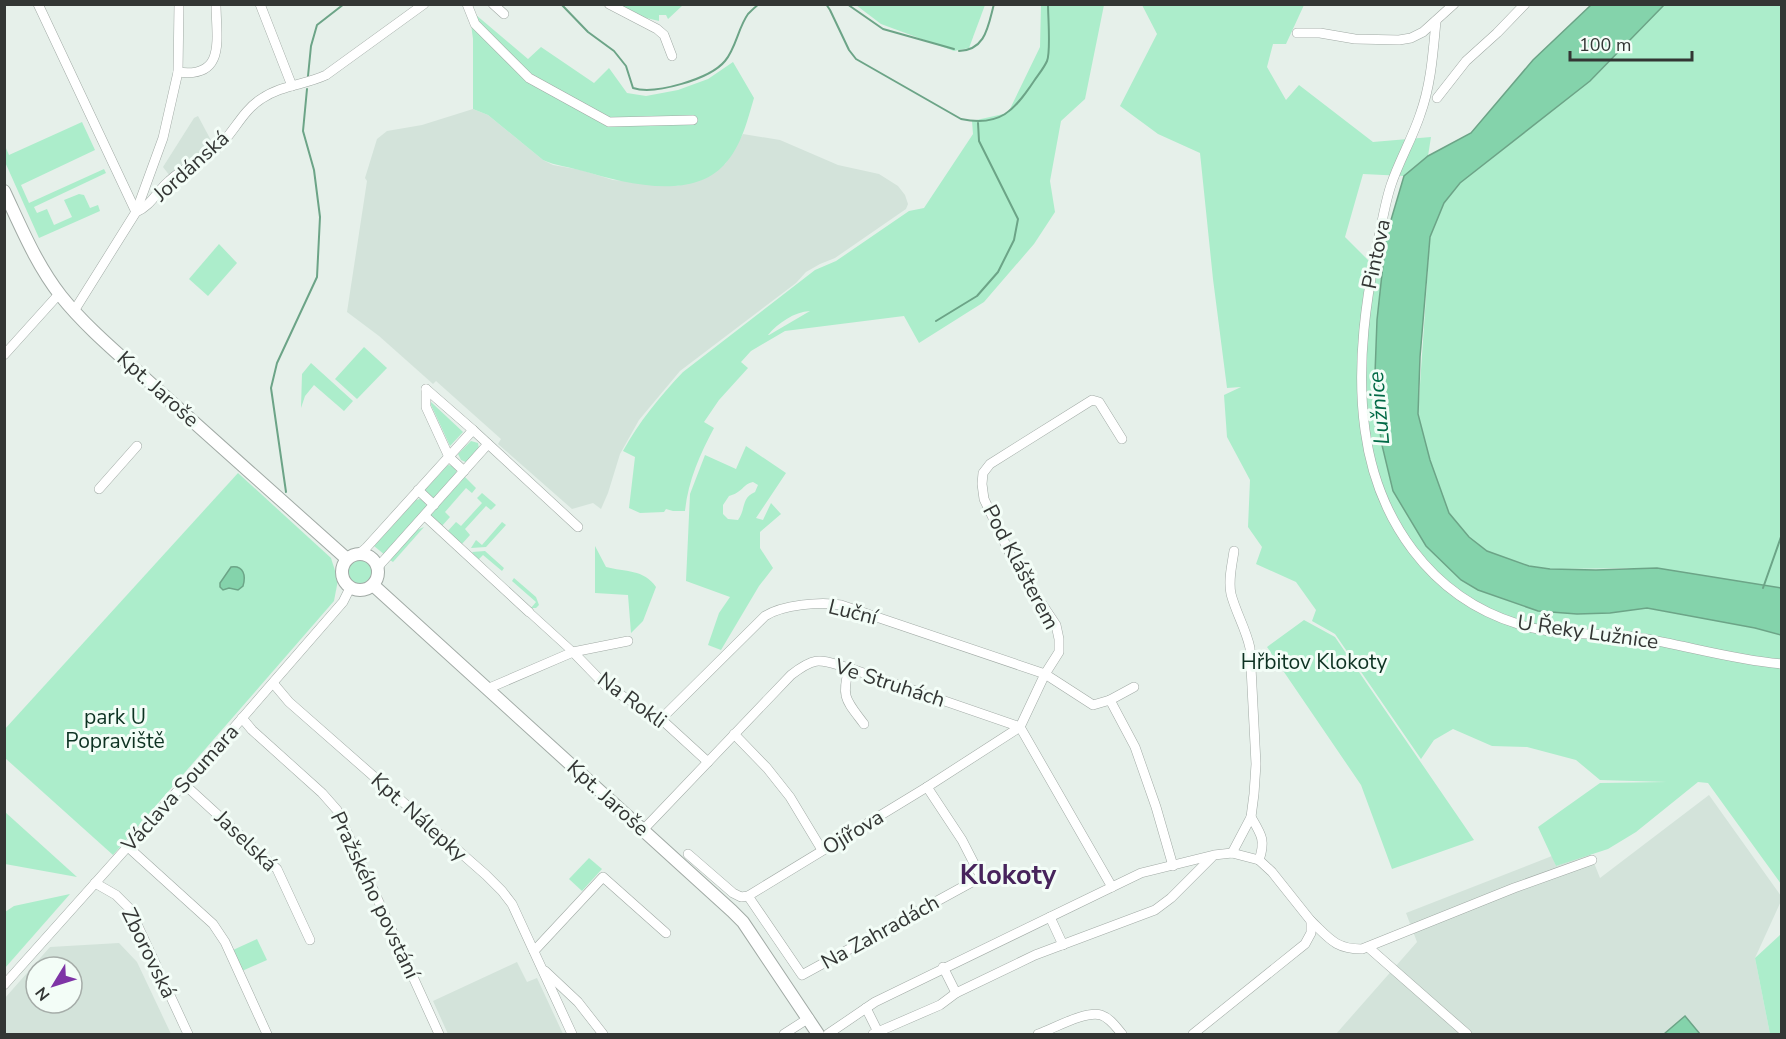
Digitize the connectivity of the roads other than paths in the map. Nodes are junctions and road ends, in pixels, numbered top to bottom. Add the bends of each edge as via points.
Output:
1 (38, 4) edge
2 (179, 4) edge
3 (216, 4) edge
4 (260, 4) edge
5 (424, 4) edge
6 (467, 4) edge
7 (493, 4) edge
8 (609, 4) edge
9 (1454, 4) edge
10 (1525, 4) edge
11 (504, 14) dead end
12 (1436, 21) junction
13 (1297, 33) dead end
14 (672, 57) dead end
15 (178, 72) junction
16 (292, 86) junction
17 (1437, 98) dead end
18 (693, 120) dead end
19 (4, 191) edge
20 (136, 212) junction
21 (59, 294) junction
22 (74, 311) junction
23 (4, 355) edge
24 (474, 430) junction
25 (1122, 439) dead end
26 (488, 444) junction
27 (137, 446) dead end
28 (449, 458) junction
29 (464, 471) junction
30 (99, 489) dead end
31 (418, 490) junction
32 (1382, 491) joint
33 (434, 505) junction
34 (424, 516) junction
35 (578, 527) dead end
36 (1234, 551) dead end
37 (353, 556) junction
38 (377, 568) junction
39 (373, 585) junction
40 (350, 588) junction
41 (529, 612) joint
42 (628, 641) dead end
43 (573, 652) junction
44 (1782, 664) edge
45 (849, 668) junction
46 (1045, 674) junction
47 (273, 683) junction
48 (1134, 687) dead end
49 (487, 689) junction
50 (1110, 700) junction
51 (242, 718) junction
52 (662, 720) junction
53 (864, 724) dead end
54 (1020, 727) junction
55 (734, 734) junction
56 (708, 762) junction
57 (184, 784) junction
58 (927, 787) junction
59 (1251, 817) junction
60 (643, 830) junction
61 (128, 847) junction
62 (822, 850) junction
63 (1232, 853) junction
64 (688, 854) dead end
65 (1214, 855) junction
66 (1259, 860) junction
67 (1592, 860) dead end
68 (1173, 866) junction
69 (95, 883) junction
70 (1112, 887) junction
71 (748, 896) junction
72 (1050, 917) junction
73 (1311, 921) junction
74 (666, 933) dead end
75 (310, 940) dead end
76 (1063, 945) junction
77 (1368, 947) junction
78 (534, 951) junction
79 (943, 967) junction
80 (541, 968) junction
81 (4, 985) edge
82 (956, 993) junction
83 (866, 1008) junction
84 (808, 1018) junction
85 (875, 1033) edge
86 (188, 1035) edge
87 (267, 1035) edge
88 (440, 1035) edge
89 (572, 1035) edge
90 (603, 1035) edge
91 (784, 1035) edge
92 (818, 1035) edge
93 (828, 1035) edge
94 (1038, 1035) edge
95 (1122, 1035) edge
96 (1193, 1035) edge
97 (1467, 1035) edge

1 - 20 street
2 - 15 street
3 - 15 street via 215,58 204,71
4 - 16 street
5 - 16 street, Jordánská via 326,75
6 - 18 street via 475,24 529,78 609,122
7 - 11 street
8 - 14 street via 657,29 664,35
9 - 12 street
10 - 17 street via 1466,61
12 - 13 street via 1423,32 1400,40
12 - 32 street, Pintova via 1431,71 1421,113 1391,185 1367,293 1362,358 1365,430
15 - 20 street via 163,138
16 - 20 street, Jordánská via 251,106 216,148 178,174
19 - 21 street, Kpt. Jaroše via 28,243
20 - 22 street
21 - 22 street, Kpt. Jaroše
21 - 23 street
22 - 37 street, Kpt. Jaroše
24 - 26 street
24 - 28 street
24 - 28 street via 426,389 426,407
25 - 46 street, Pod Klášterem via 1099,402 1092,400 990,464 983,473 984,499 997,527 1014,562 1056,626 1059,652
26 - 29 street
26 - 35 street
27 - 30 street
28 - 29 street
28 - 31 street
29 - 33 street
31 - 33 street
31 - 37 street via 366,548
32 - 44 street, U Řeky Lužnice via 1403,539 1443,584 1465,600 1519,625 1638,638 1747,661
33 - 34 street
34 - 38 street
34 - 41 street
36 - 59 street via 1231,593 1250,648 1256,764
37 - 38 street, Kpt. Jaroše via 368,556
37 - 40 street via 341,574
38 - 39 street
39 - 40 street via 362,590
39 - 49 street, Kpt. Jaroše
40 - 47 street, Václava Soumara
41 - 43 street
42 - 43 street
43 - 49 street
43 - 52 street, Na Rokli via 606,686
45 - 53 street via 844,692
45 - 54 street, Ve Struhách
45 - 55 street, Ve Struhách via 821,660 807,663
46 - 50 street, Luční via 1093,705
46 - 52 street, Luční via 828,602 765,616
46 - 54 street, Pod Klášterem
47 - 51 street, Václava Soumara
47 - 78 street, Kpt. Nálepky via 502,891
48 - 50 street
49 - 60 street, Kpt. Jaroše
50 - 68 street via 1135,747
51 - 57 street, Václava Soumara
51 - 88 street, Pražského povstání via 342,817
52 - 56 street, Na Rokli
54 - 58 street, Ojířova
54 - 70 street
55 - 56 street, Ve Struhách
55 - 62 street via 790,797
56 - 60 street, Ve Struhách
57 - 61 street, Václava Soumara
57 - 75 street, Jaselská via 277,869
58 - 62 street, Ojířova
58 - 71 street, Na Zahradách via 981,877 802,975
59 - 63 street
59 - 66 street via 1264,847
60 - 84 street, Kpt. Jaroše via 738,916
61 - 69 street, Václava Soumara
61 - 87 street via 213,924
62 - 71 street, Ojířova
63 - 65 street
63 - 66 street
64 - 71 street via 733,893
65 - 68 street
65 - 76 street via 1155,910
66 - 73 street
67 - 77 street
68 - 70 street via 1141,873
69 - 81 street, Václava Soumara
69 - 86 street, Zborovská via 116,894 130,909
70 - 72 street
72 - 76 street
72 - 79 street
73 - 77 street via 1336,945 1349,949
73 - 96 street via 1311,933 1305,944
74 - 78 street via 603,877
76 - 82 street
77 - 97 street
78 - 80 street, Kpt. Nálepky
79 - 82 street
79 - 83 street
80 - 89 street, Kpt. Nálepky
80 - 90 street, Kpt. Nálepky via 578,1002
82 - 85 street via 940,1005
83 - 85 street
83 - 93 street
84 - 91 street
84 - 92 street, Kpt. Jaroše
94 - 95 street via 1099,1014

